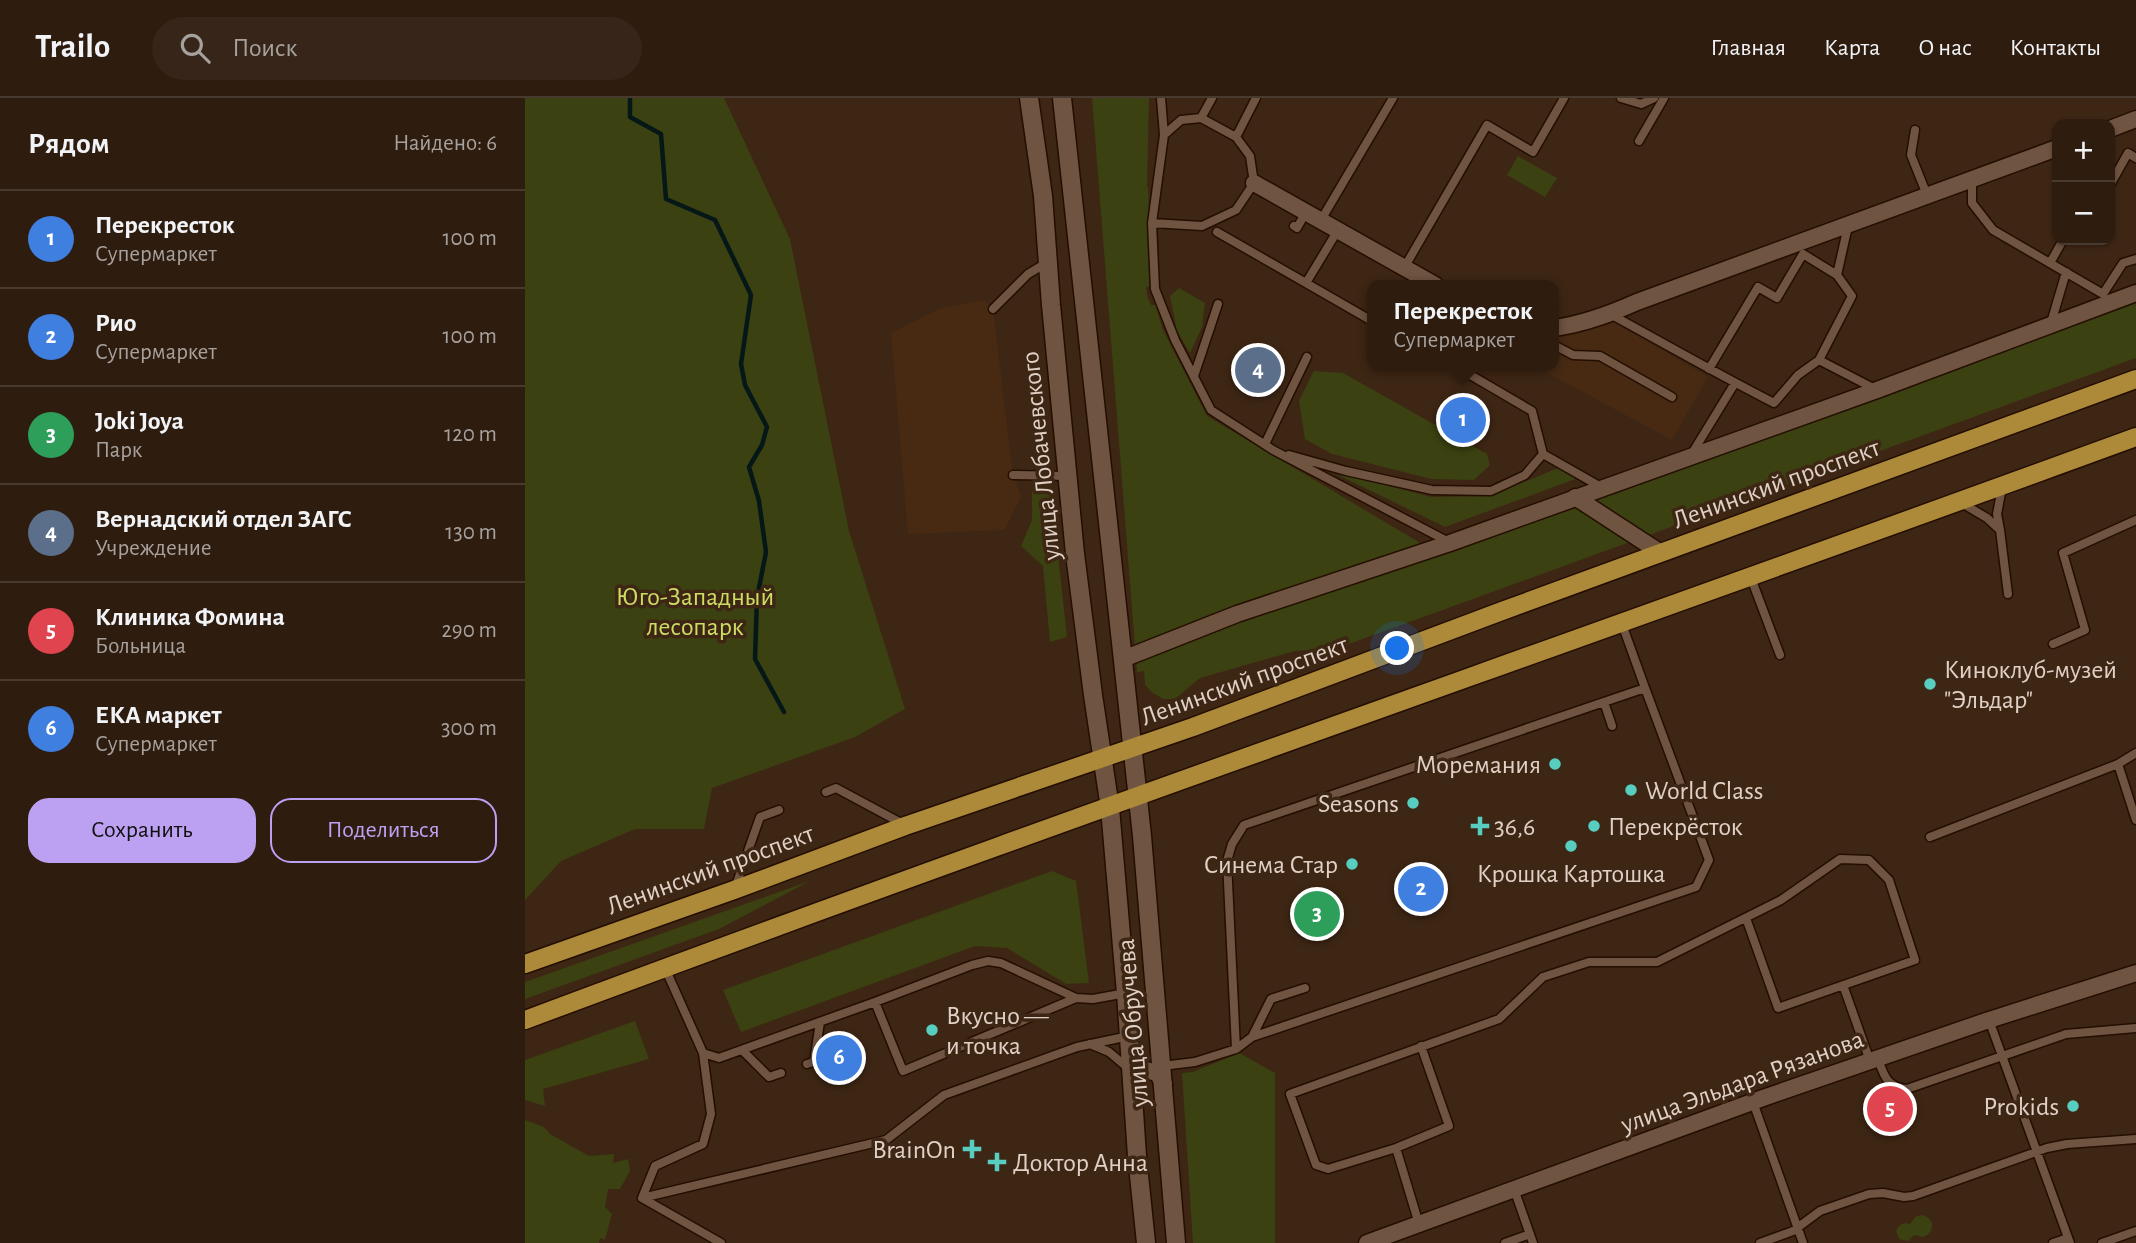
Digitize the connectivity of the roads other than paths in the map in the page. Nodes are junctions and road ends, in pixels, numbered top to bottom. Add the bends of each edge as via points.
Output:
1 (1029, 98) edge
2 (1062, 98) edge
3 (1161, 98) edge
4 (1212, 98) edge
5 (1256, 98) edge
6 (1393, 98) edge
7 (1565, 98) edge
8 (1621, 98) edge
9 (1654, 98) edge
10 (1664, 98) edge
11 (1201, 118) junction
12 (2136, 119) edge
13 (2115, 127) edge
14 (1915, 130) dead end
15 (1164, 135) junction
16 (1236, 137) junction
17 (1639, 142) dead end
18 (2052, 150) edge
19 (2136, 158) edge
20 (1972, 178) junction
21 (2112, 182) edge
22 (1254, 183) junction
23 (1927, 195) junction
24 (1306, 212) junction
25 (1321, 220) junction
26 (1152, 223) junction
27 (1848, 225) junction
28 (1294, 226) dead end
29 (1338, 230) junction
30 (1217, 232) dead end
31 (2060, 245) edge
32 (2136, 259) edge
33 (1048, 262) junction
34 (2050, 263) junction
35 (1404, 268) junction
36 (2066, 272) junction
37 (1837, 275) junction
38 (1427, 280) edge
39 (1306, 283) junction
40 (2136, 293) edge
41 (1218, 304) dead end
42 (993, 309) dead end
43 (1610, 314) junction
44 (1367, 318) edge
45 (2051, 324) junction
46 (1559, 327) edge
47 (1559, 348) edge
48 (1307, 357) dead end
49 (1819, 359) junction
50 (1709, 369) junction
51 (1463, 371) edge
52 (1194, 376) junction
53 (2136, 379) edge
54 (1735, 383) junction
55 (1877, 390) junction
56 (1672, 397) dead end
57 (2136, 437) edge
58 (1269, 447) junction
59 (1543, 454) junction
60 (1689, 457) junction
61 (1013, 475) dead end
62 (1067, 476) junction
63 (2002, 486) junction
64 (1603, 488) junction
65 (1575, 497) junction
66 (1960, 502) junction
67 (2136, 520) edge
68 (2000, 530) junction
69 (1450, 543) junction
70 (1661, 553) junction
71 (1751, 578) junction
72 (2008, 594) dead end
73 (1622, 624) junction
74 (2053, 644) dead end
75 (1780, 654) dead end
76 (1123, 659) junction
77 (1645, 688) junction
78 (1604, 702) junction
79 (1612, 726) dead end
80 (1132, 749) junction
81 (2136, 752) edge
82 (1103, 758) junction
83 (2118, 764) junction
84 (826, 792) dead end
85 (1137, 798) junction
86 (1109, 808) junction
87 (779, 810) dead end
88 (2136, 820) edge
89 (905, 826) junction
90 (1930, 837) dead end
91 (734, 890) junction
92 (1746, 918) junction
93 (525, 964) edge
94 (665, 968) junction
95 (2136, 972) edge
96 (1843, 985) junction
97 (1305, 988) dead end
98 (1126, 993) junction
99 (1076, 998) junction
100 (875, 1002) junction
101 (525, 1020) edge
102 (1989, 1020) junction
103 (820, 1022) junction
104 (2136, 1028) edge
105 (1129, 1036) junction
106 (1252, 1037) junction
107 (1090, 1044) junction
108 (1421, 1046) junction
109 (1236, 1049) junction
110 (742, 1050) junction
111 (703, 1053) junction
112 (2003, 1056) junction
113 (1874, 1060) junction
114 (807, 1064) dead end
115 (781, 1073) dead end
116 (1163, 1075) junction
117 (1132, 1079) junction
118 (1753, 1102) junction
119 (2136, 1139) edge
120 (1396, 1147) junction
121 (2037, 1152) junction
122 (1514, 1189) junction
123 (642, 1198) junction
124 (1419, 1224) junction
125 (1798, 1228) junction
126 (2136, 1231) edge
127 (1531, 1239) edge
128 (2069, 1240) edge
129 (721, 1243) edge
130 (1146, 1243) edge
131 (1176, 1243) edge
132 (1367, 1243) edge
133 (1506, 1243) edge
134 (1760, 1243) edge
135 (1803, 1243) edge
136 (2053, 1243) edge
137 (2102, 1243) edge

1 - 33 main road, улица Лобачевского
2 - 76 main road
3 - 15 lane
4 - 11 lane
5 - 16 lane
6 - 25 lane
7 - 35 lane via 1533,152 1487,125
8 - 9 lane via 1641,104
10 - 17 lane
11 - 15 lane via 1181,120
11 - 16 lane
12 - 13 street
14 - 23 lane via 1911,155
15 - 26 lane
16 - 22 lane via 1250,156
18 - 20 street
19 - 21 lane via 2128,153
20 - 23 street
20 - 34 lane via 1972,203 1993,230
22 - 24 street
22 - 26 lane via 1236,210 1202,226
23 - 27 street
24 - 25 street
24 - 28 lane via 1297,228
25 - 29 street
26 - 52 lane via 1155,289
27 - 37 lane
27 - 43 street
29 - 35 street
29 - 39 lane
30 - 39 lane
31 - 34 lane
32 - 36 lane via 2123,263 2103,294
33 - 42 lane via 1028,274
33 - 62 main road, улица Лобачевского
34 - 36 lane
35 - 38 street
36 - 45 lane
37 - 49 lane via 1852,296
37 - 50 lane via 1803,254 1777,298 1758,287
39 - 44 lane
40 - 45 street
41 - 52 lane
43 - 46 street
43 - 50 lane
45 - 55 street
47 - 56 lane via 1573,355 1600,356
48 - 58 lane
49 - 54 lane via 1774,403
49 - 55 lane
50 - 54 lane
51 - 59 lane via 1531,411
52 - 58 lane via 1211,410
53 - 70 main road, Ленинский проспект
54 - 60 lane
55 - 60 street
57 - 63 main road
58 - 59 lane via 1346,471 1432,490 1491,491 1525,475
58 - 69 lane
59 - 64 lane
60 - 64 street
61 - 62 lane
62 - 82 main road, улица Лобачевского
63 - 66 main road
63 - 68 lane via 1997,514
64 - 65 street
65 - 69 street
65 - 70 street
66 - 68 lane
66 - 71 main road
67 - 74 lane via 2063,553 2085,630
68 - 72 lane
69 - 76 street via 1237,614
70 - 80 main road, Ленинский проспект
71 - 73 main road
71 - 75 lane
73 - 77 lane
73 - 85 main road
76 - 80 main road
77 - 78 lane
77 - 106 lane via 1709,860 1696,887
78 - 79 lane
78 - 109 lane via 1244,825 1227,861
80 - 82 main road, Ленинский проспект
80 - 85 main road
81 - 83 lane
82 - 86 main road, улица Лобачевского
82 - 89 main road, Ленинский проспект
83 - 88 lane
83 - 90 lane
84 - 89 lane via 836,788
85 - 86 main road
85 - 116 main road, улица Обручева
86 - 94 main road
86 - 98 main road, улица Обручева
87 - 91 lane via 760,817
89 - 91 main road, Ленинский проспект
91 - 93 main road, Ленинский проспект
92 - 96 lane via 1778,1008
92 - 96 lane via 1840,859 1869,860 1889,880 1915,960
92 - 108 lane via 1657,962 1589,962 1543,977 1499,1019
94 - 101 main road
94 - 111 lane
95 - 102 street, улица Эльдара Рязанова
96 - 113 lane
97 - 106 lane via 1271,999
98 - 99 lane
98 - 105 main road, улица Обручева
99 - 100 lane via 988,961
99 - 100 lane via 904,1071
100 - 103 lane
102 - 112 lane
102 - 113 street, улица Эльдара Рязанова
103 - 110 lane
103 - 114 lane via 814,1062
104 - 112 lane via 2073,1032
105 - 107 lane
105 - 117 main road, улица Обручева
106 - 109 lane
107 - 117 lane via 1109,1052
107 - 123 lane via 944,1095 886,1140
108 - 120 lane via 1450,1126
108 - 120 lane via 1290,1094 1316,1165 1328,1169
109 - 116 lane
110 - 111 lane via 719,1058
110 - 115 lane via 769,1077
111 - 123 lane via 711,1114 703,1144 655,1166
112 - 113 lane via 1907,1089 1888,1082
112 - 121 lane
113 - 118 street, улица Эльдара Рязанова
116 - 117 street via 1146,1070
116 - 131 main road, улица Обручева
117 - 130 main road, улица Обручева
118 - 122 street, улица Эльдара Рязанова
118 - 125 lane
119 - 121 lane via 2067,1144
120 - 124 lane
121 - 125 lane via 1913,1196 1869,1194 1820,1212
121 - 128 lane
122 - 124 street, улица Эльдара Рязанова
122 - 127 lane
123 - 129 lane
124 - 132 street, улица Эльдара Рязанова
125 - 134 lane
125 - 135 lane
126 - 137 lane
127 - 133 lane
128 - 136 lane

